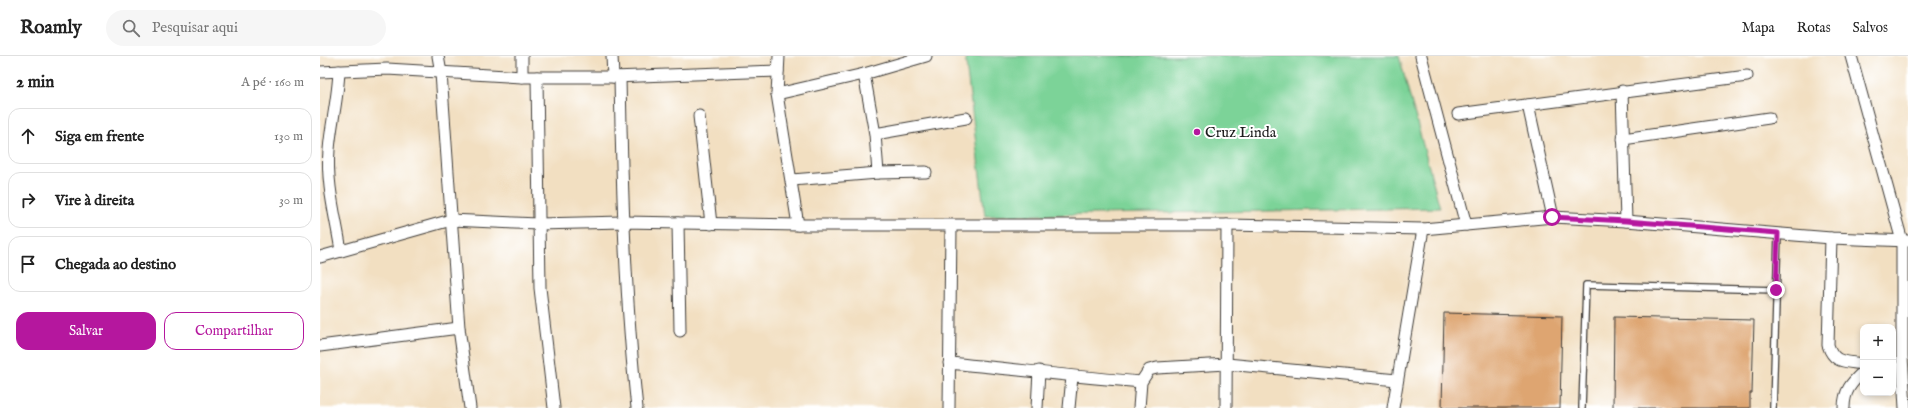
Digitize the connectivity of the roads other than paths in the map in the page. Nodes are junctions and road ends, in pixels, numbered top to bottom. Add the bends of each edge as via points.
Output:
1 (438, 56) edge
2 (522, 56) edge
3 (612, 56) edge
4 (779, 56) edge
5 (926, 56) edge
6 (1421, 56) edge
7 (1851, 56) edge
8 (894, 60) edge
9 (340, 71) junction
10 (778, 71) junction
11 (320, 72) edge
12 (441, 73) junction
13 (864, 74) junction
14 (1747, 76) dead end
15 (522, 77) junction
16 (537, 77) junction
17 (616, 77) junction
18 (1622, 91) junction
19 (777, 94) junction
20 (1528, 105) junction
21 (1458, 114) dead end
22 (699, 116) dead end
23 (966, 118) dead end
24 (1769, 118) dead end
25 (875, 134) junction
26 (1623, 139) junction
27 (926, 172) dead end
28 (878, 173) junction
29 (792, 180) junction
30 (1552, 217) junction
31 (451, 220) junction
32 (1626, 221) junction
33 (623, 222) junction
34 (678, 223) junction
35 (538, 224) junction
36 (710, 224) junction
37 (1466, 224) junction
38 (798, 225) junction
39 (1227, 225) junction
40 (951, 226) junction
41 (1424, 229) junction
42 (1778, 233) junction
43 (1831, 238) junction
44 (1905, 241) edge
45 (341, 251) junction
46 (320, 257) edge
47 (1776, 290) junction
48 (459, 328) junction
49 (680, 331) dead end
50 (320, 346) edge
51 (1898, 357) edge
52 (949, 363) junction
53 (1860, 363) edge
54 (1226, 364) junction
55 (1039, 371) junction
56 (1860, 374) edge
57 (1072, 377) junction
58 (1397, 380) junction
59 (1141, 382) junction
60 (470, 408) edge
61 (554, 408) edge
62 (637, 408) edge
63 (949, 408) edge
64 (1037, 408) edge
65 (1069, 408) edge
66 (1139, 408) edge
67 (1226, 408) edge
68 (1393, 408) edge
69 (1582, 408) edge
70 (1773, 408) edge
71 (1844, 408) edge
72 (1905, 408) edge

1 - 12 street
2 - 15 street
3 - 17 street
4 - 10 street
5 - 8 street
6 - 37 street
7 - 44 street
8 - 13 street
9 - 11 street
9 - 12 street via 387,69
9 - 45 street via 339,93 329,150 329,177
10 - 17 street
10 - 19 street
12 - 15 street
12 - 31 street
13 - 19 street
13 - 25 street
14 - 18 street
15 - 16 street
16 - 17 street
16 - 35 street
17 - 33 street
18 - 20 street
18 - 26 street
19 - 29 street
20 - 21 street
20 - 30 street
22 - 36 street
23 - 25 street
24 - 26 street
25 - 28 street
26 - 32 street
27 - 28 street
28 - 29 street
29 - 38 street
30 - 32 street
30 - 37 street
31 - 35 street
31 - 45 street
31 - 48 street
32 - 42 street
33 - 34 street
33 - 35 street
33 - 62 street via 629,330
34 - 36 street
34 - 49 street
35 - 61 street via 540,288
36 - 38 street
37 - 41 street
38 - 40 street
39 - 40 street
39 - 41 street
39 - 54 street
40 - 52 street
41 - 58 street
42 - 43 street
42 - 47 lane
43 - 44 street
43 - 53 street via 1828,345 1831,355 1837,359
44 - 51 street
45 - 46 street
47 - 69 lane via 1586,285
47 - 70 lane
48 - 50 street
48 - 60 street
51 - 72 street
52 - 55 street
52 - 63 street
54 - 58 street
54 - 59 street via 1157,368 1149,370
54 - 67 street
55 - 57 street
55 - 64 street
56 - 71 street via 1851,382 1844,394
57 - 59 street
57 - 65 street
58 - 68 street
59 - 66 street

